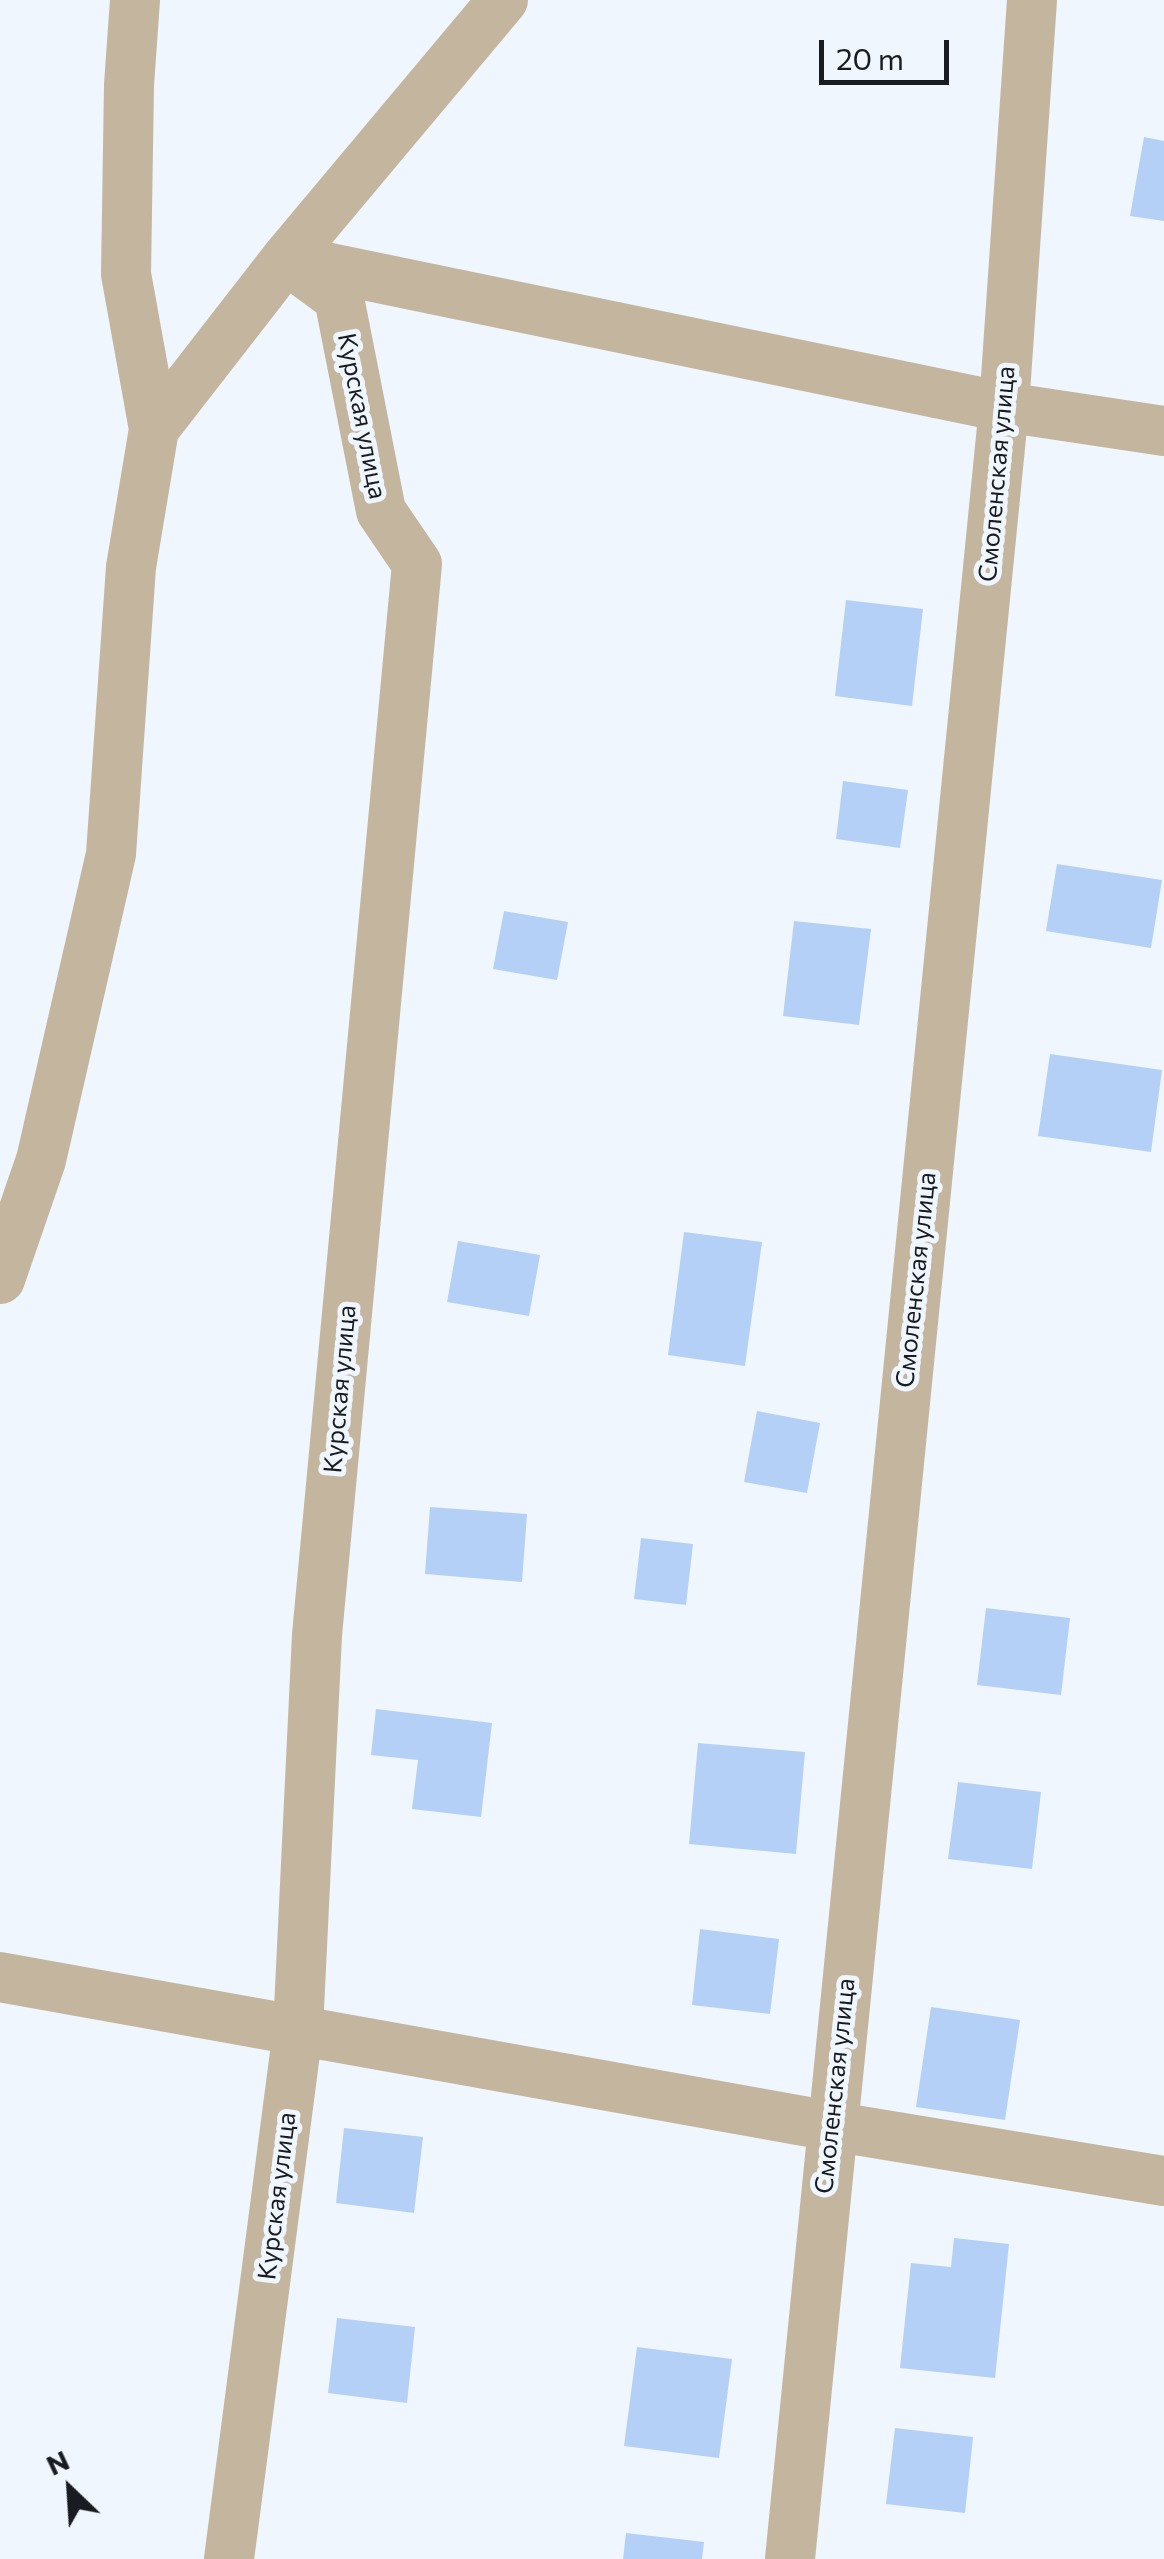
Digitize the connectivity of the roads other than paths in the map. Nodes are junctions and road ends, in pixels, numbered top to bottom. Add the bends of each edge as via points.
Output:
1 (135, 0) edge
2 (503, 0) edge
3 (1032, 0) edge
4 (286, 258) junction
5 (1004, 406) junction
6 (154, 429) junction
7 (1164, 430) edge
8 (0, 1278) edge
9 (0, 1977) edge
10 (298, 2030) junction
11 (831, 2126) junction
12 (1164, 2181) edge
13 (230, 2559) edge
14 (790, 2559) edge

1 - 6 street via 126,274
2 - 4 street
3 - 5 street, Смоленская улица
4 - 5 street
4 - 6 street
4 - 10 street, Курская улица via 339,298 381,512 417,564 317,1635
5 - 7 street
5 - 11 street, Смоленская улица
6 - 8 street via 131,567 111,854 41,1160
9 - 10 street
10 - 11 street
10 - 13 street, Курская улица
11 - 12 street
11 - 14 street, Смоленская улица

